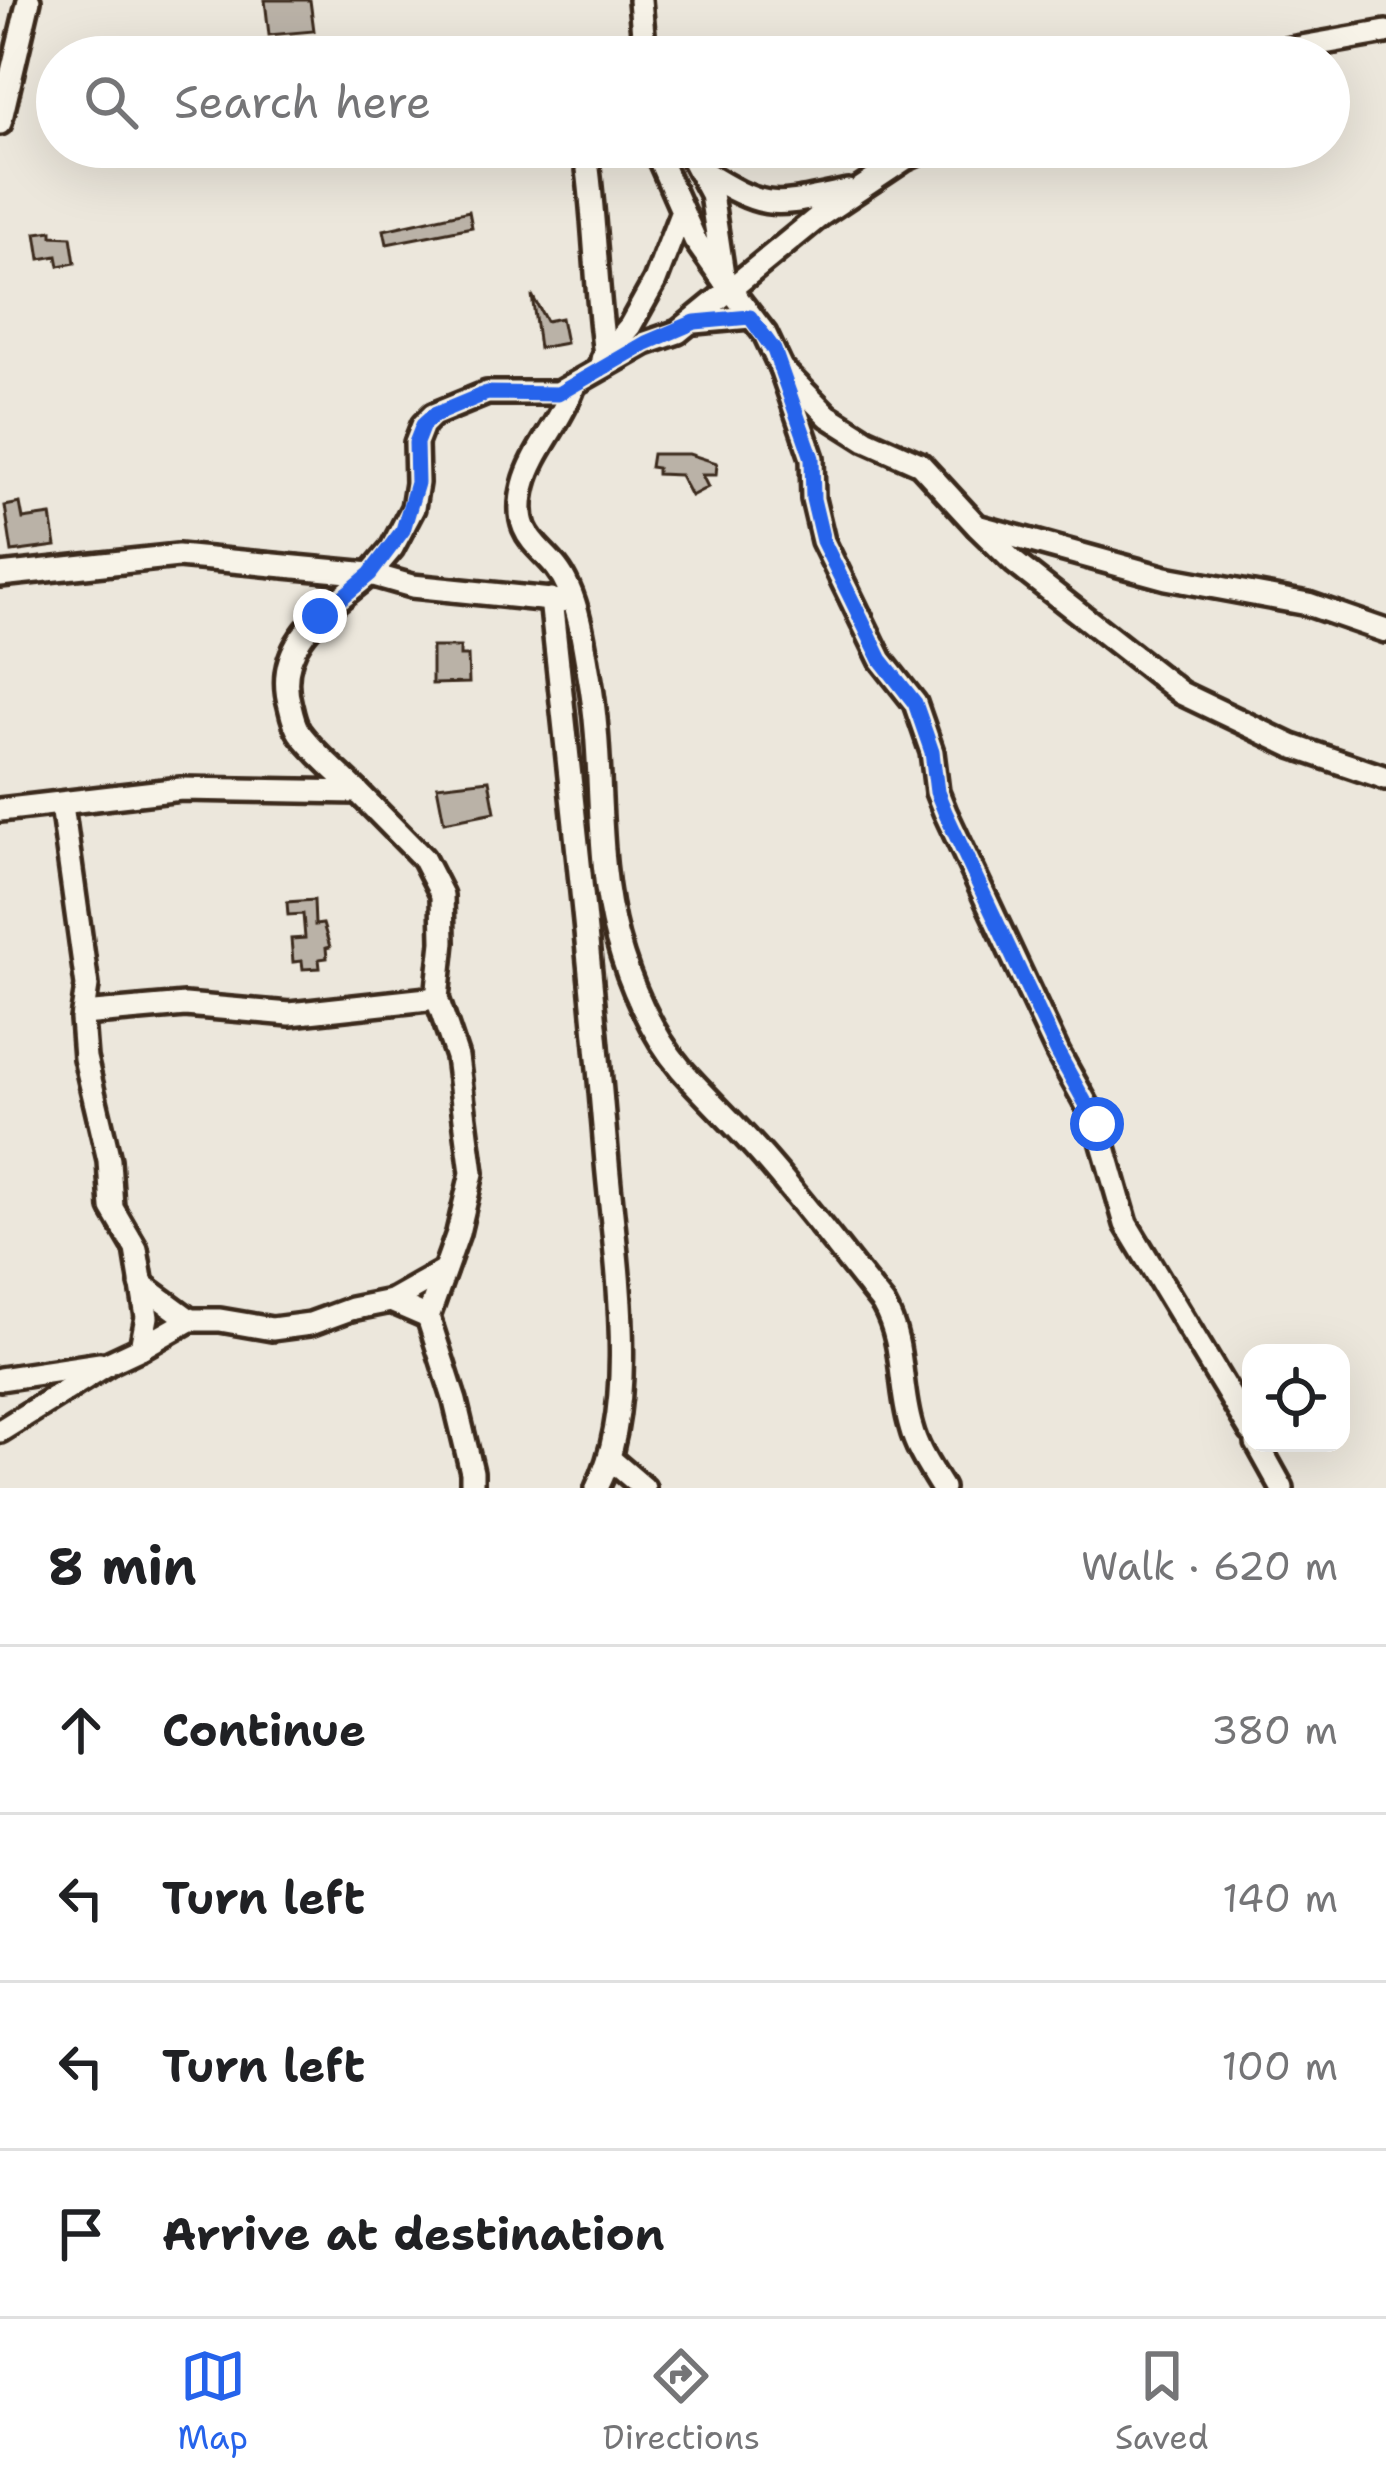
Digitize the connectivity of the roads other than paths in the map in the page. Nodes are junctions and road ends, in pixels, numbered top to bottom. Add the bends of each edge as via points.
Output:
1 (29, 0) edge
2 (640, 0) edge
3 (1386, 32) edge
4 (643, 36) edge
5 (1350, 38) edge
6 (0, 124) edge
7 (589, 168) edge
8 (663, 168) edge
9 (700, 168) edge
10 (891, 168) edge
11 (702, 171) junction
12 (860, 188) junction
13 (682, 211) junction
14 (727, 285) junction
15 (750, 317) junction
16 (695, 322) junction
17 (601, 362) junction
18 (781, 368) junction
19 (573, 388) junction
20 (977, 526) junction
21 (370, 574) junction
22 (0, 575) edge
23 (562, 601) junction
24 (1386, 631) edge
25 (1386, 778) edge
26 (358, 792) junction
27 (62, 805) junction
28 (0, 810) edge
29 (437, 998) junction
30 (83, 1014) junction
31 (444, 1271) junction
32 (141, 1284) junction
33 (391, 1301) junction
34 (428, 1317) junction
35 (190, 1320) junction
36 (141, 1348) junction
37 (111, 1362) junction
38 (0, 1379) edge
39 (1242, 1415) edge
40 (0, 1431) edge
41 (1262, 1452) edge
42 (610, 1459) junction
43 (472, 1488) edge
44 (597, 1488) edge
45 (644, 1488) edge
46 (942, 1488) edge
47 (1282, 1488) edge

1 - 6 street
2 - 4 street
3 - 5 street
7 - 17 street
8 - 13 street
9 - 11 street
10 - 12 street
11 - 12 street via 770,204
11 - 14 street
12 - 14 street
13 - 14 street
13 - 17 street via 655,281
14 - 15 street
14 - 16 street
15 - 16 street
15 - 18 street
16 - 17 street
17 - 19 street
18 - 20 street via 828,416 920,464
18 - 39 street via 812,458 823,541 881,660 915,703 945,812 1097,1124 1126,1224
19 - 21 street via 487,393 423,425 412,508
19 - 23 street via 522,492 527,537 561,570
20 - 24 street via 1166,578 1308,604
20 - 25 street via 1181,692 1292,746
21 - 22 street via 178,556
21 - 23 street via 412,586
21 - 26 street via 296,640 285,687 297,730
23 - 42 street via 622,1381
23 - 46 street via 596,723 618,942 648,1017 680,1067 883,1304 899,1338 911,1429
26 - 27 street via 181,788
26 - 29 street via 423,858 442,895
27 - 28 street
27 - 30 street via 87,986
29 - 30 street via 290,1014 185,1006
29 - 31 street via 457,1057 472,1173
30 - 32 street via 112,1208 136,1250
31 - 33 street
31 - 34 street
32 - 35 street
32 - 36 street
33 - 34 street
33 - 35 street via 272,1329
34 - 43 street
35 - 36 street
36 - 37 street
37 - 38 street
37 - 40 street
41 - 47 street
42 - 44 street
42 - 45 street

